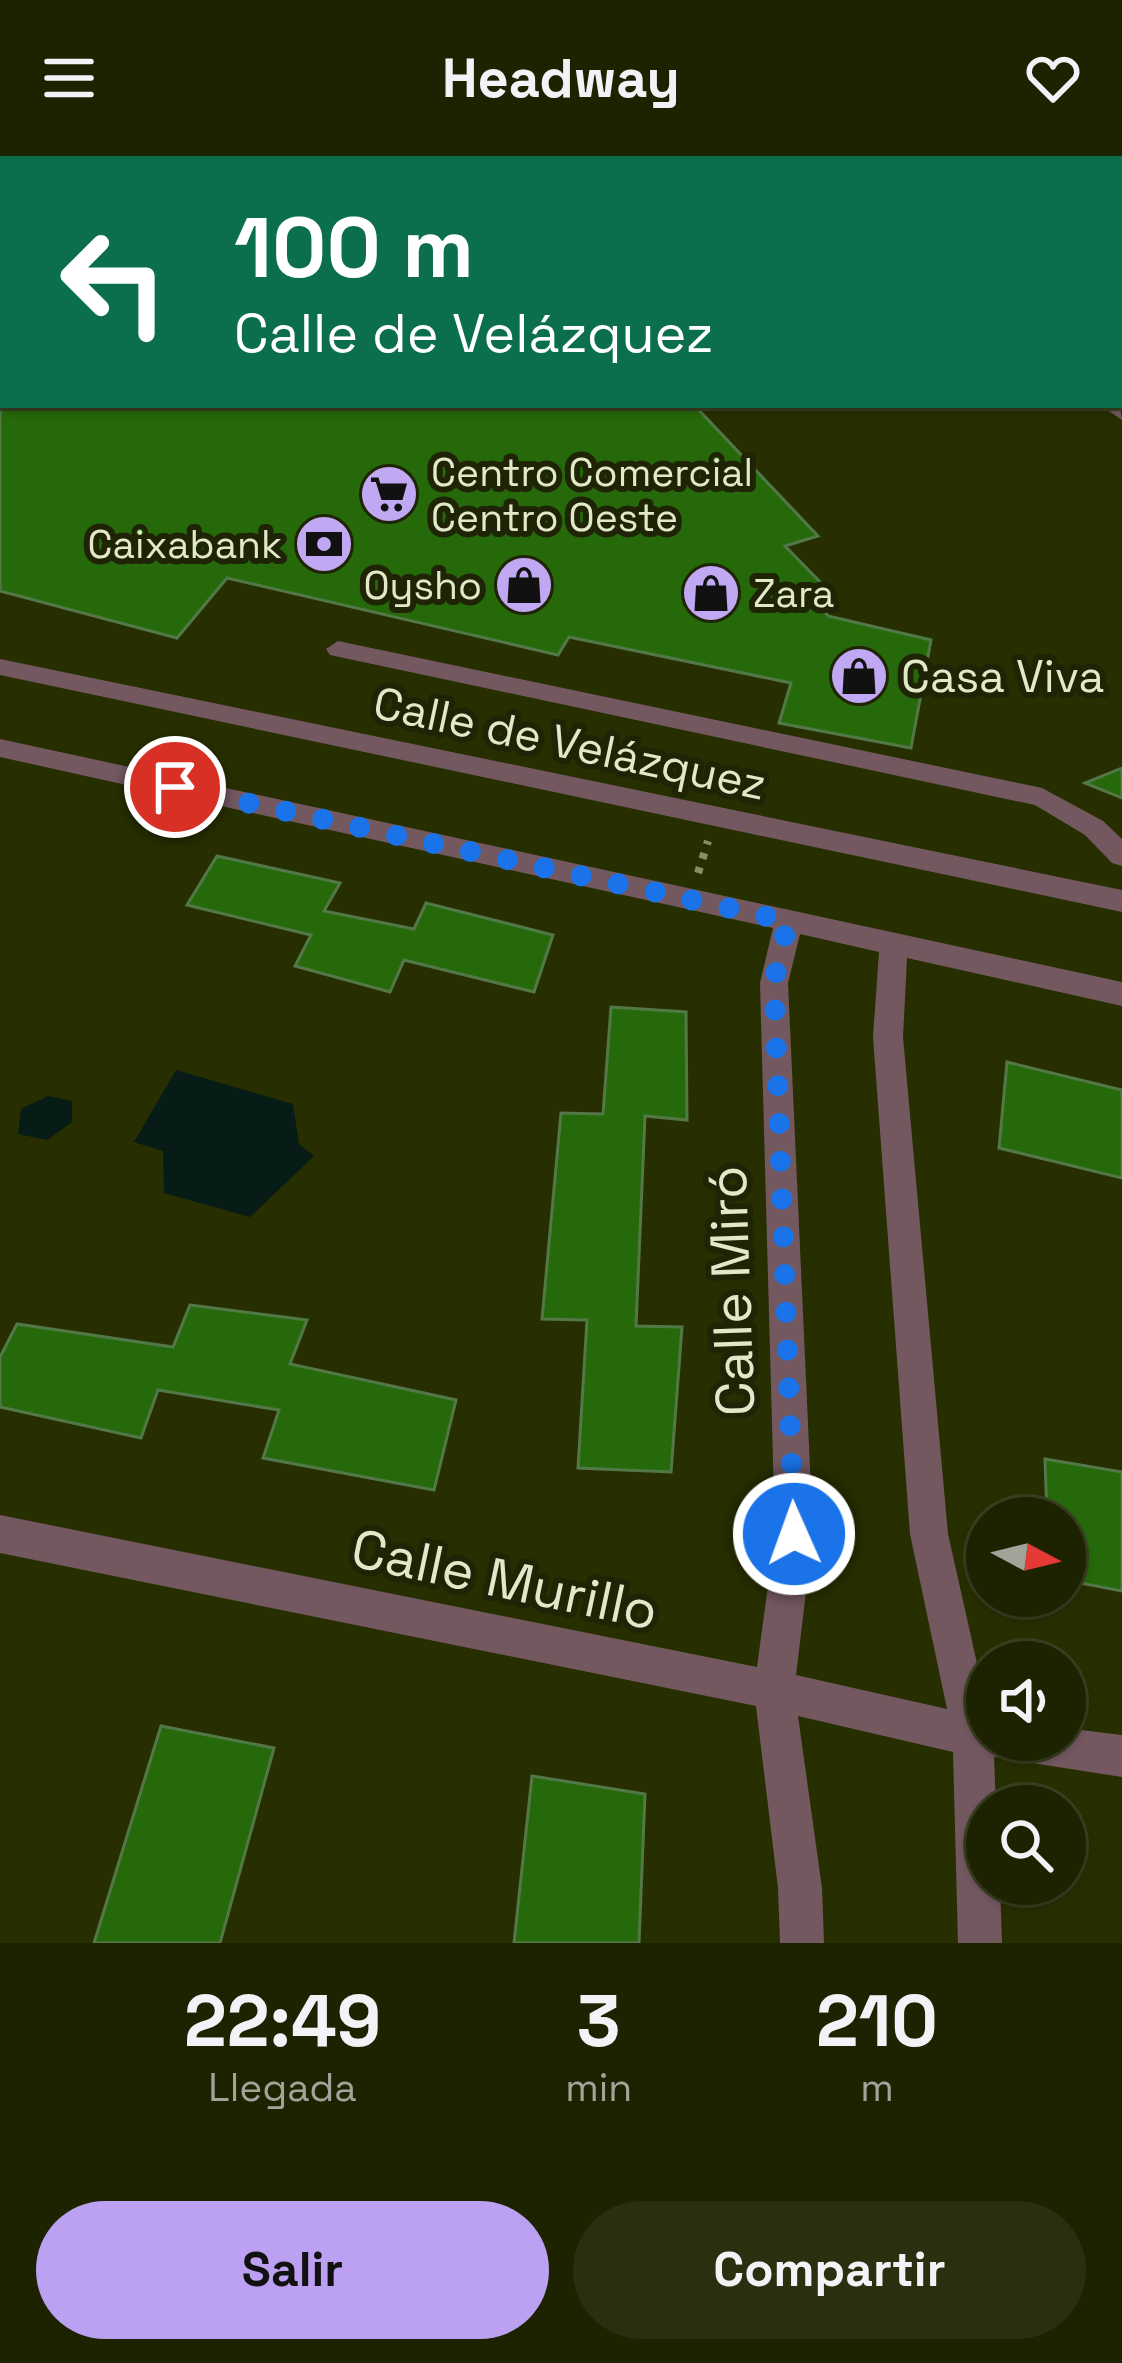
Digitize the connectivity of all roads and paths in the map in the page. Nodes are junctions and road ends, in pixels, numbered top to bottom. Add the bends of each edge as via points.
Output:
1 (338, 649) dead end
2 (0, 667) edge
3 (0, 748) edge
4 (715, 817) junction
5 (1122, 856) edge
6 (691, 898) junction
7 (1122, 901) edge
8 (788, 921) junction
9 (894, 945) junction
10 (1122, 994) edge
11 (0, 1534) edge
12 (966, 1665) edge
13 (773, 1690) junction
14 (966, 1734) edge
15 (1086, 1751) edge
16 (1122, 1756) edge
17 (986, 1761) edge
18 (802, 1943) edge
19 (980, 1943) edge

1 - 5 street via 1042,797
2 - 4 street, Calle de Velázquez
3 - 6 street
4 - 6 path
4 - 7 street, Calle de Velázquez
6 - 8 street
8 - 9 street
8 - 13 street, Calle Miró via 774,982 794,1534
9 - 10 street
9 - 12 street via 888,1037 929,1534
11 - 13 street, Calle Murillo
13 - 14 street, Calle Murillo
13 - 18 street, Calle Miró
15 - 16 street, Calle Murillo
17 - 19 street

